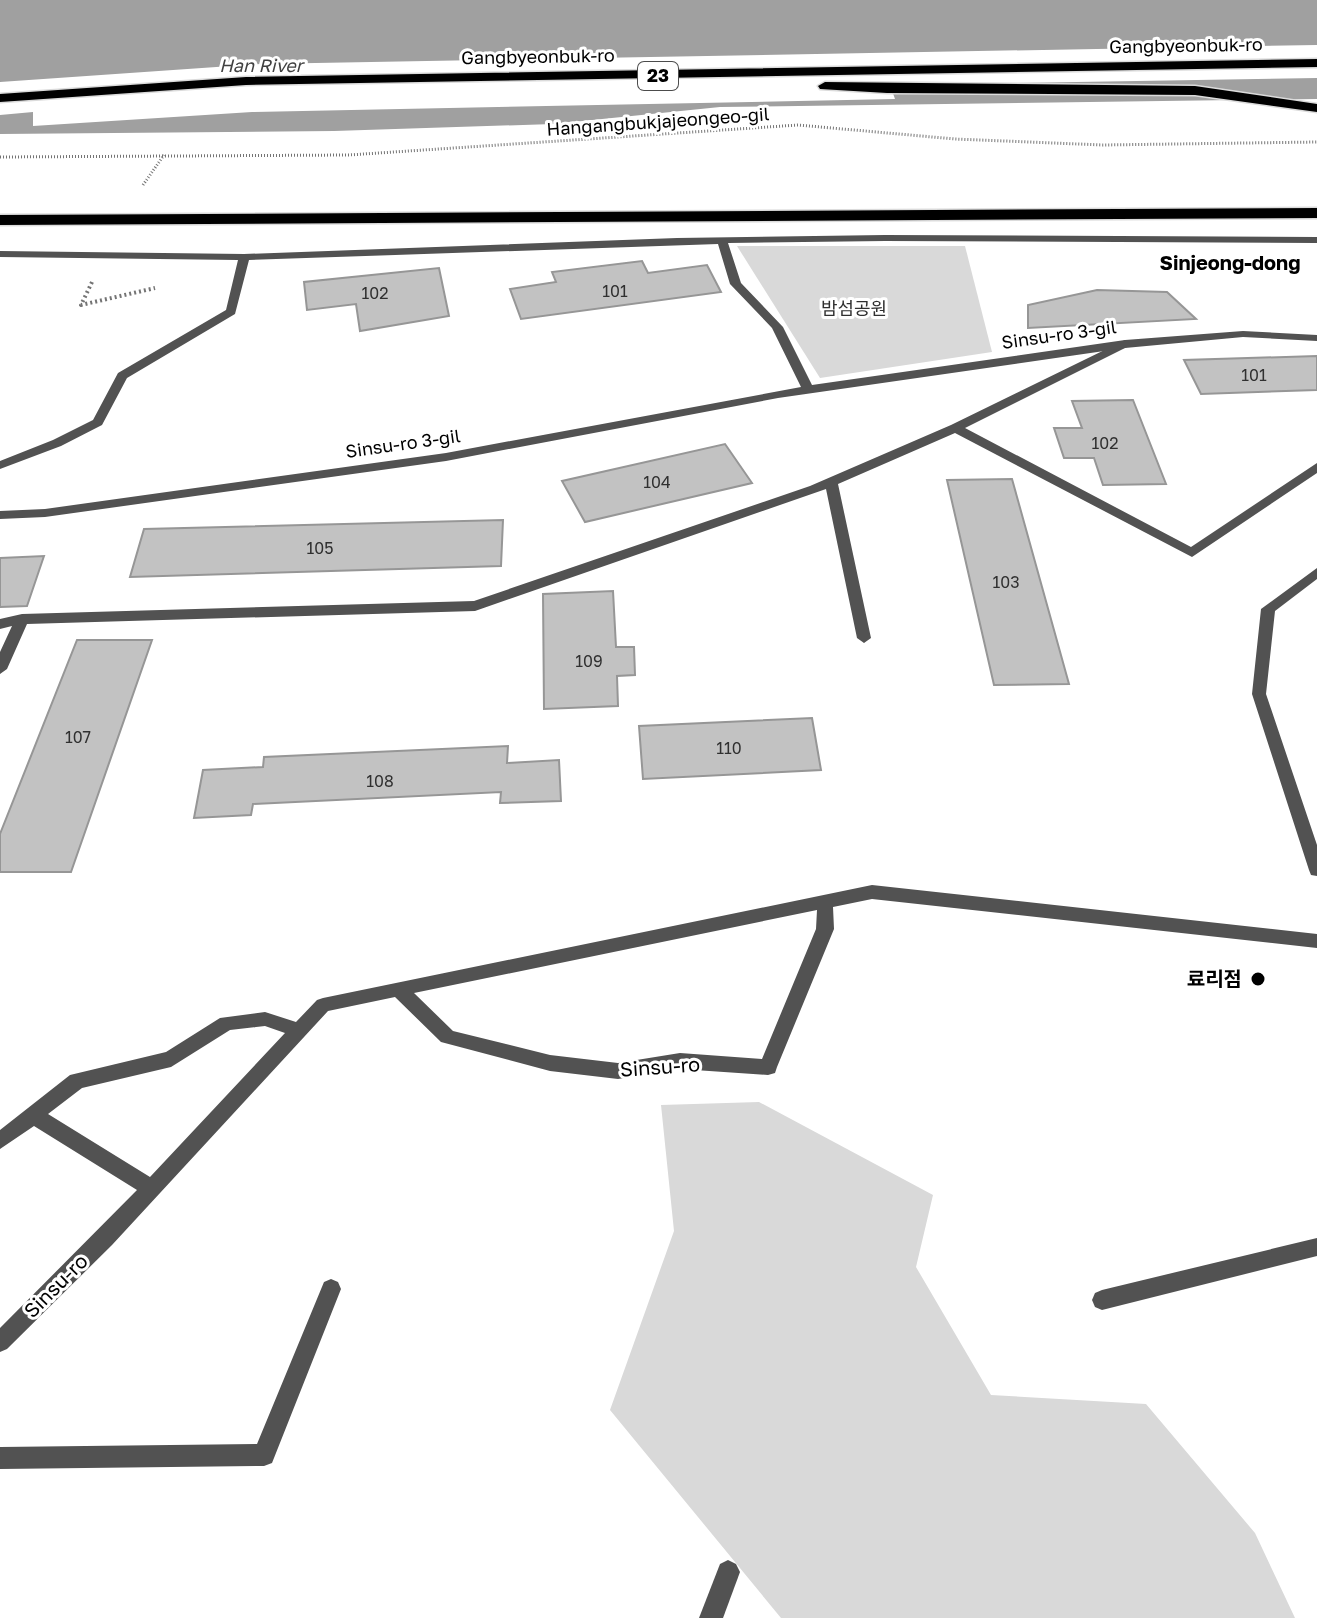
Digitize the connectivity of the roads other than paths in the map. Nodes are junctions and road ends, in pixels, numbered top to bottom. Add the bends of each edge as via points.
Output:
1 (1317, 63) edge
2 (681, 76) junction
3 (0, 98) edge
4 (1317, 108) edge
5 (1317, 213) edge
6 (0, 220) edge
7 (722, 240) junction
8 (1317, 240) edge
9 (0, 254) edge
10 (244, 257) junction
11 (1317, 338) edge
12 (1125, 344) junction
13 (808, 390) junction
14 (955, 428) junction
15 (0, 465) edge
16 (1317, 467) edge
17 (831, 482) junction
18 (0, 515) edge
19 (1317, 572) edge
20 (22, 619) junction
21 (0, 624) edge
22 (864, 638) dead end
23 (0, 669) edge
24 (1317, 870) edge
25 (825, 902) junction
26 (1317, 941) edge
27 (398, 989) junction
28 (299, 1030) junction
29 (33, 1115) junction
30 (0, 1141) edge
31 (151, 1188) junction
32 (1317, 1247) edge
33 (331, 1289) dead end
34 (1102, 1300) dead end
35 (0, 1342) edge
36 (0, 1458) edge
37 (728, 1572) dead end
38 (711, 1618) edge

1 - 2 highway, Gangbyeonbuk-ro / 23
2 - 3 highway, Gangbyeonbuk-ro / 23 via 246,81
2 - 4 highway via 894,92 1215,90
5 - 6 highway
7 - 8 street
7 - 10 street
7 - 13 street via 736,284 777,327
9 - 10 street
10 - 15 street via 231,312 122,376 98,422
11 - 12 street, Sinsu-ro 3-gil via 1243,334
12 - 13 street, Sinsu-ro 3-gil
12 - 14 street
13 - 18 street, Sinsu-ro 3-gil via 446,457
14 - 16 street via 1192,553
14 - 17 street
17 - 20 street via 475,606
17 - 22 street
19 - 24 street via 1268,609 1259,694
20 - 21 street
20 - 23 street
25 - 26 street, Sinsu-ro via 872,892
25 - 27 street, Sinsu-ro
25 - 27 street, Sinsu-ro via 825,929 768,1067 680,1061 618,1071 550,1063 447,1037
27 - 28 street, Sinsu-ro via 323,1005
28 - 29 street via 265,1019 226,1023 171,1059 77,1081
28 - 31 street, Sinsu-ro
29 - 30 street
29 - 31 street
31 - 35 street, Sinsu-ro
32 - 34 street
33 - 36 street via 264,1455
37 - 38 street

